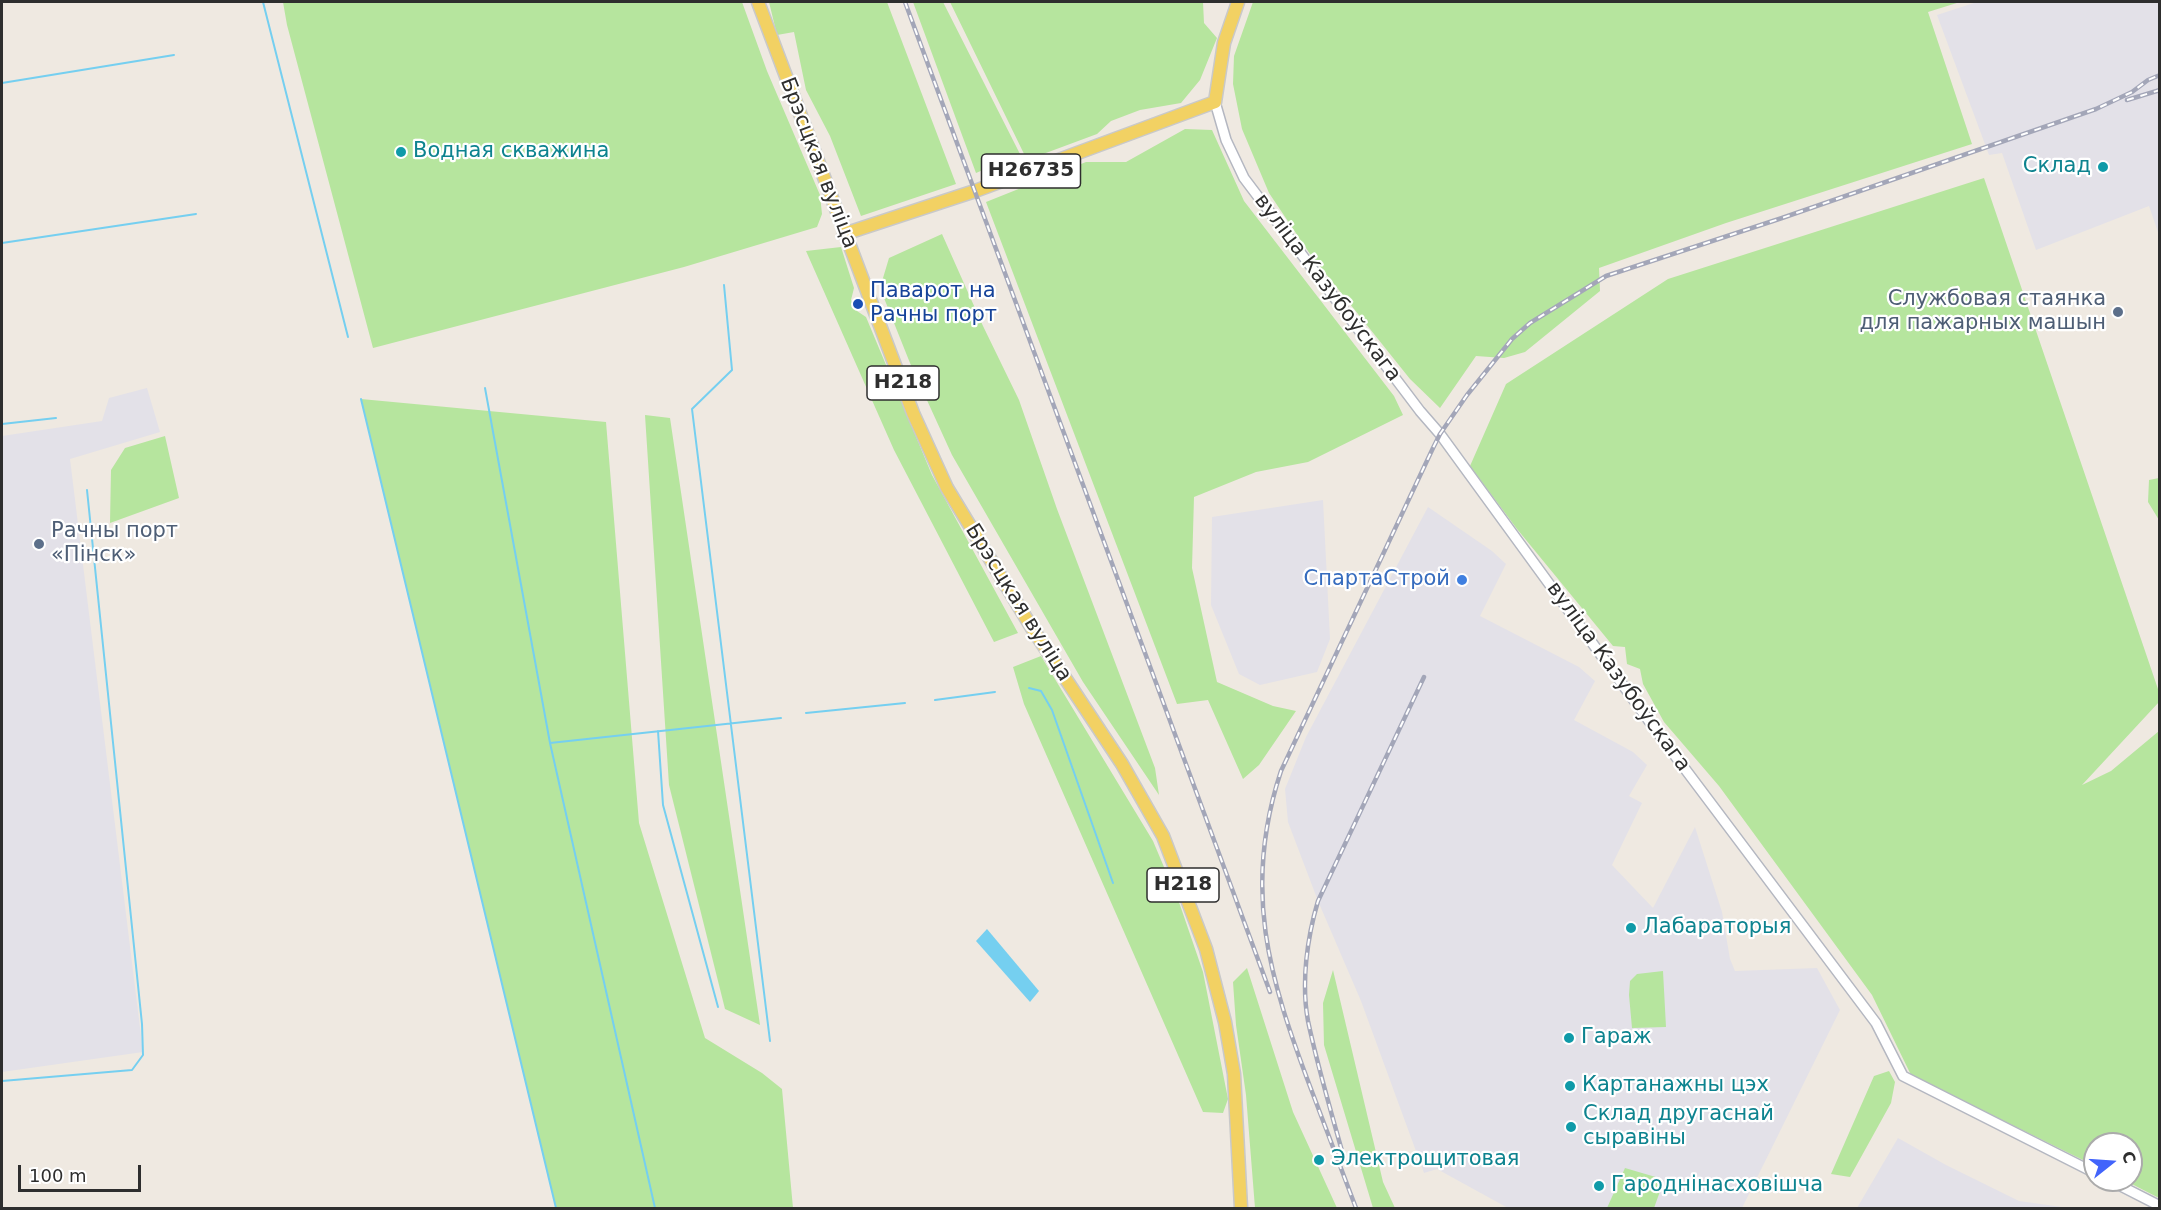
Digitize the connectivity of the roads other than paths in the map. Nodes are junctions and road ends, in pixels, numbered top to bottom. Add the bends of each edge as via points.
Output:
1 (758, 2) edge
2 (1238, 2) edge
3 (1215, 102) junction
4 (844, 234) junction
5 (2083, 1167) edge
6 (2133, 1192) edge
7 (2160, 1206) edge
8 (1241, 1209) edge

1 - 4 main road, Брэсцкая вуліца / Н218
2 - 3 main road via 1224,43
3 - 4 main road, Н26735 via 975,191
3 - 5 street, вуліца Казубоўскага via 1226,140 1244,178 1440,434 1806,927 1876,1023 1903,1076
4 - 8 main road, Брэсцкая вуліца / Н218 via 913,413 947,488 1032,628 1122,764 1163,836 1206,949 1225,1022 1234,1074
6 - 7 street

